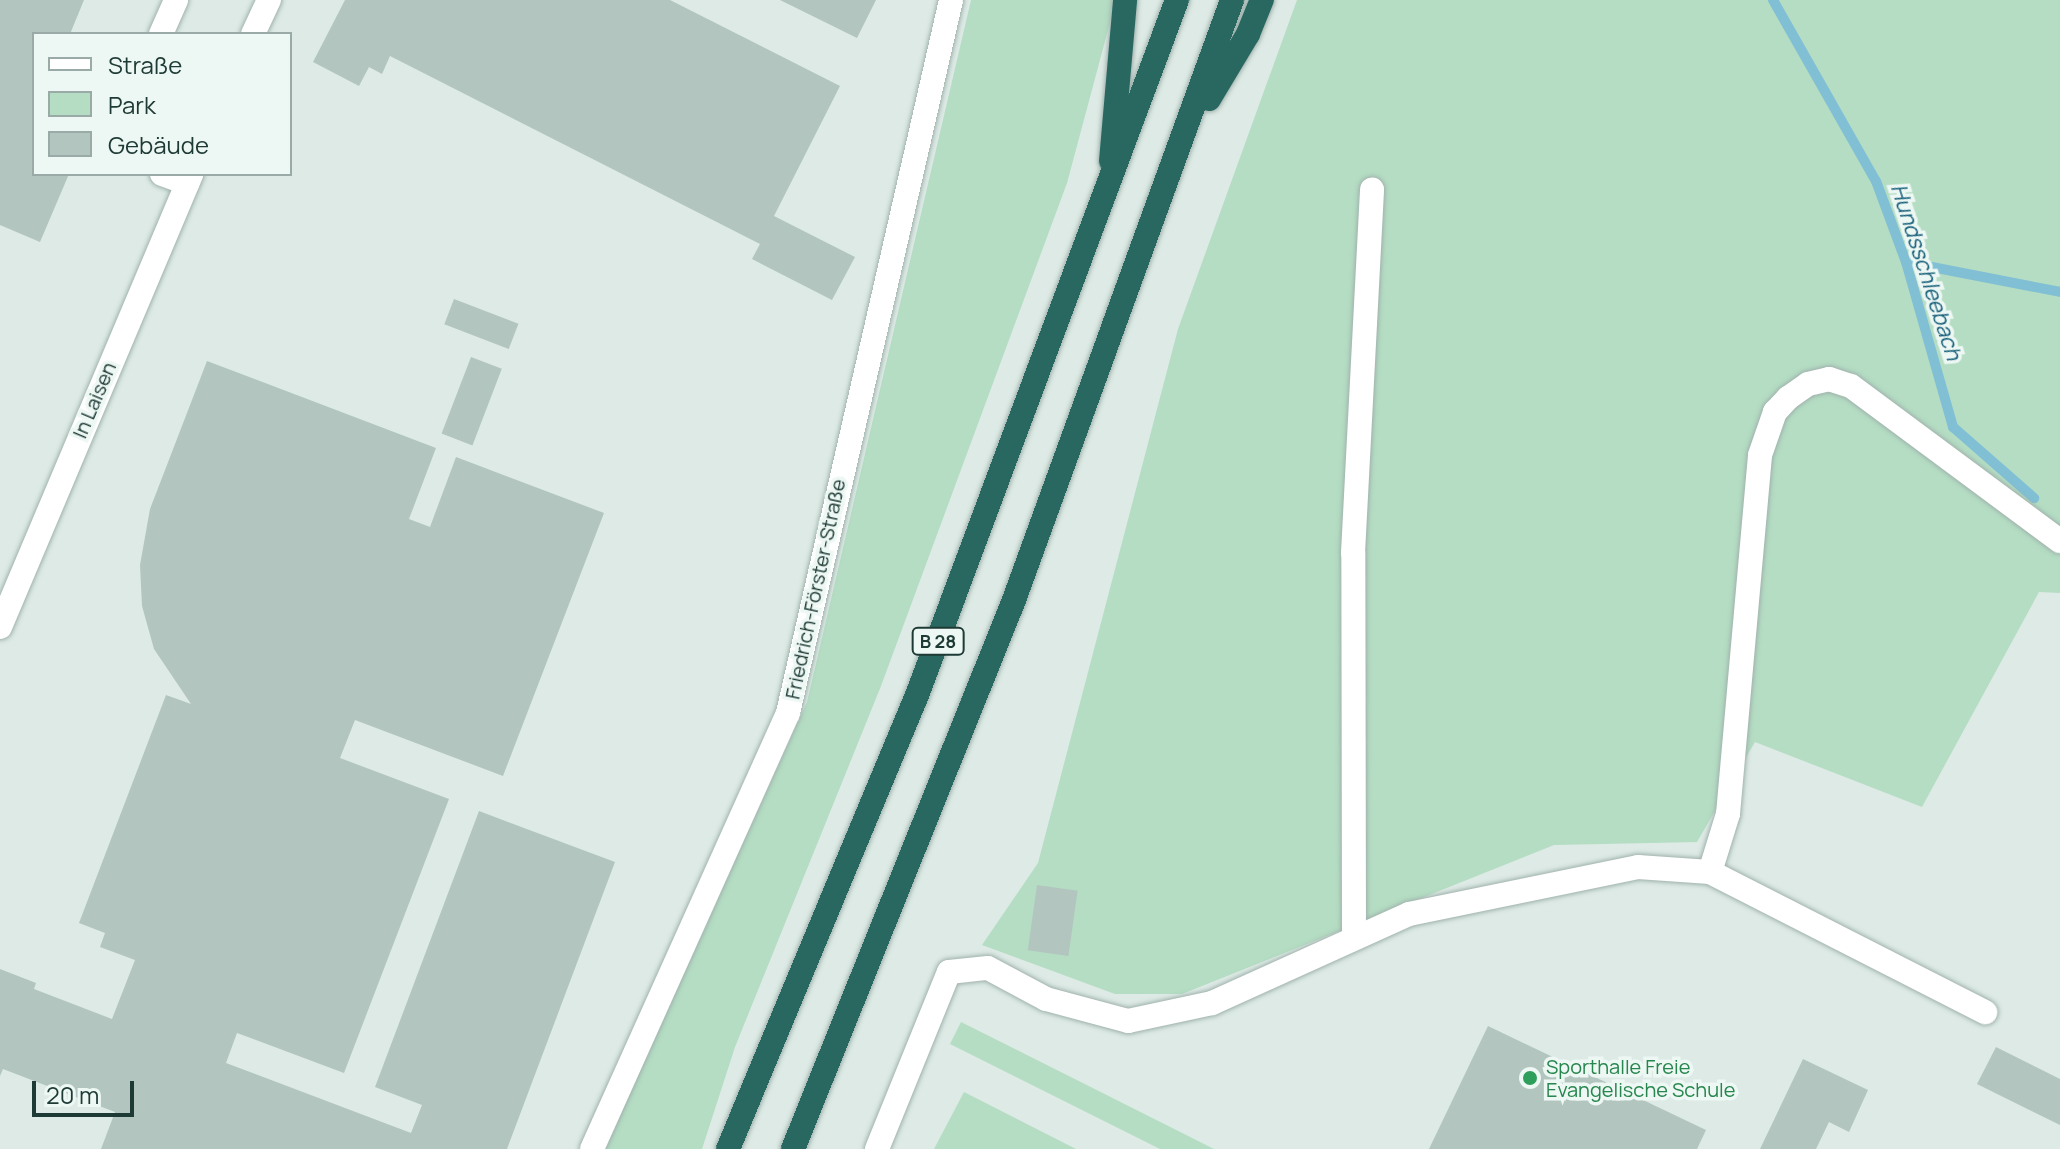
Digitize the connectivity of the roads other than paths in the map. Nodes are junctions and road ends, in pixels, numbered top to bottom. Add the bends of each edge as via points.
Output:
1 (176, 0) edge
2 (269, 0) edge
3 (951, 0) edge
4 (1125, 0) edge
5 (1177, 0) edge
6 (1232, 0) edge
7 (1262, 0) edge
8 (162, 32) edge
9 (254, 32) edge
10 (1182, 142) junction
11 (189, 179) edge
12 (1372, 189) dead end
13 (1107, 197) junction
14 (2060, 541) edge
15 (0, 627) edge
16 (1710, 872) junction
17 (1354, 937) junction
18 (1985, 1012) dead end
19 (592, 1149) edge
20 (728, 1149) edge
21 (793, 1149) edge
22 (877, 1149) edge

1 - 8 street
2 - 9 street
3 - 19 street, Friedrich-Förster-Straße via 788,713
4 - 13 highway, B 28
5 - 13 highway, B 28
6 - 10 highway, B 28
7 - 10 highway, B 28 via 1248,34
10 - 21 highway, B 28 via 1014,600
11 - 15 street, In Laisen
12 - 17 street via 1353,553
13 - 20 highway, B 28 via 916,698
14 - 16 street via 1851,386 1829,379 1808,384 1788,398 1763,436 1728,814
16 - 17 street via 1638,867 1438,906
16 - 18 street
17 - 22 street via 1212,1003 1128,1021 1046,999 988,968 949,972

